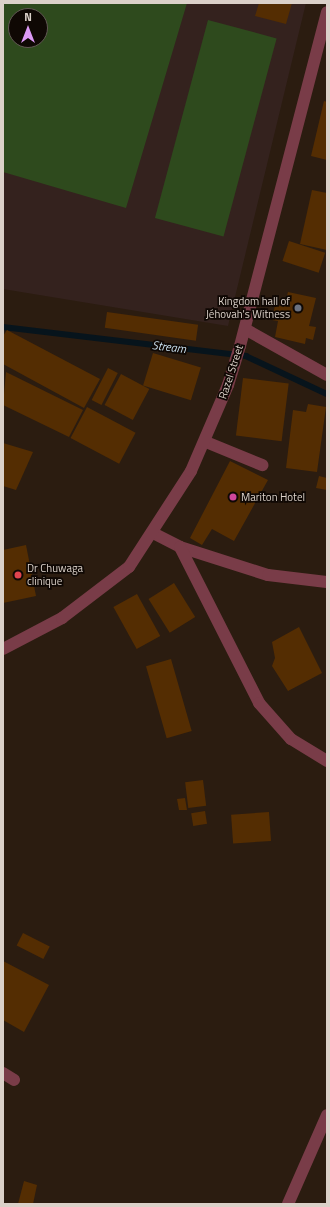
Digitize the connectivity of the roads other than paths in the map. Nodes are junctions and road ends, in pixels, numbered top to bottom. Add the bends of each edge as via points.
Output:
1 (327, 12) edge
2 (245, 329) junction
3 (327, 375) edge
4 (206, 442) junction
5 (262, 465) dead end
6 (153, 533) junction
7 (180, 547) junction
8 (327, 582) edge
9 (3, 649) edge
10 (327, 761) edge
11 (3, 1073) edge
12 (14, 1080) dead end
13 (327, 1115) edge
14 (288, 1204) edge

1 - 2 street, Razel Street
2 - 3 street
2 - 4 street, Razel Street
4 - 5 street
4 - 6 street, Razel Street
6 - 7 street
6 - 9 street, Razel Street via 129,567 62,618
7 - 8 street via 268,575
7 - 10 street via 259,703 291,739
11 - 12 street
13 - 14 street

